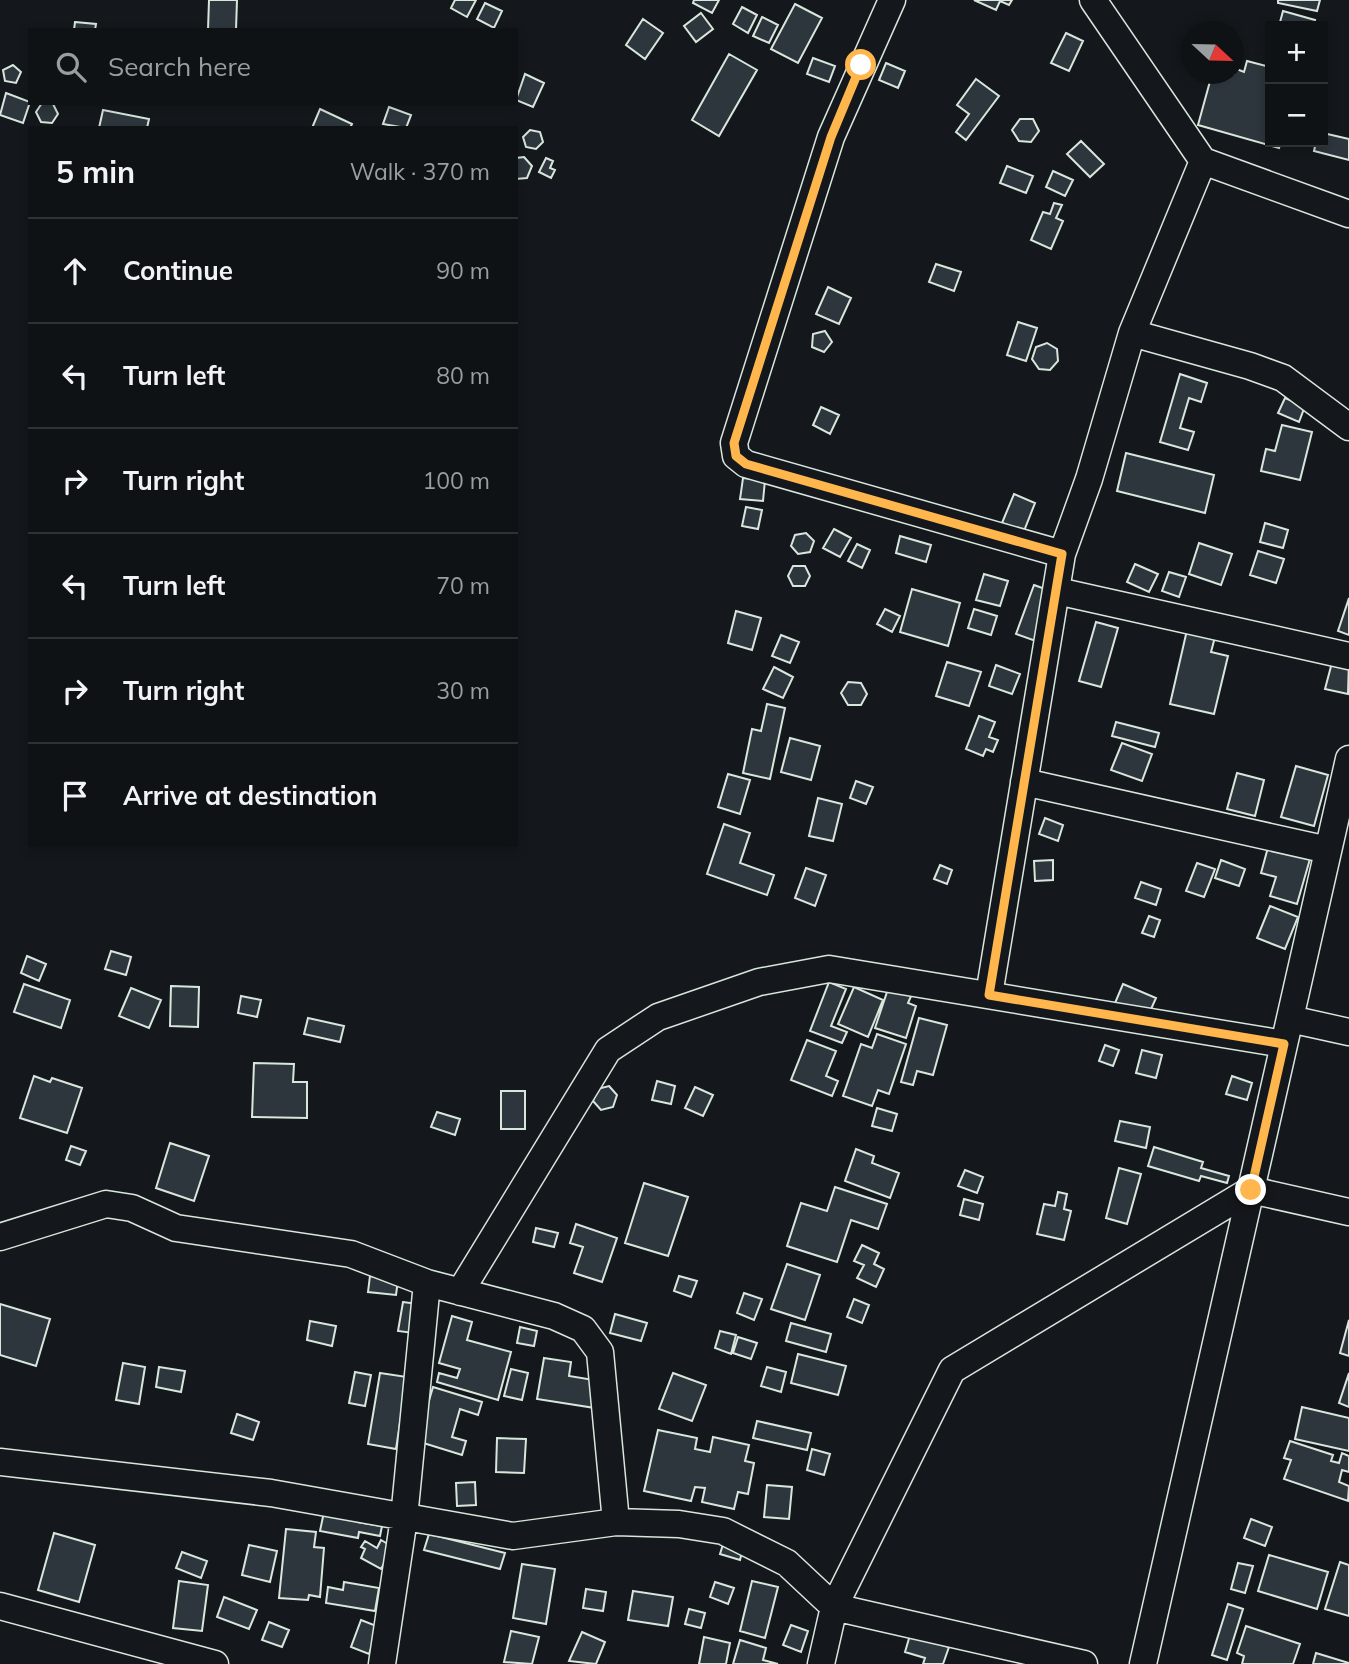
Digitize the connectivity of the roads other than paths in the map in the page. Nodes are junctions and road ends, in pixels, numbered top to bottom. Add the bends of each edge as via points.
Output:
1 (892, 0) edge
2 (1093, 0) edge
3 (1203, 161) junction
4 (1349, 214) edge
5 (1132, 333) junction
6 (1349, 427) edge
7 (1062, 554) junction
8 (1056, 591) junction
9 (1349, 656) edge
10 (1349, 759) edge
11 (1024, 782) junction
12 (1328, 850) junction
13 (989, 995) junction
14 (1287, 1031) junction
15 (1349, 1032) edge
16 (1251, 1190) junction
17 (1349, 1212) edge
18 (0, 1237) edge
19 (427, 1283) junction
20 (460, 1292) junction
21 (0, 1462) edge
22 (404, 1518) junction
23 (616, 1522) junction
24 (0, 1606) edge
25 (834, 1607) junction
26 (215, 1664) edge
27 (382, 1664) edge
28 (821, 1664) edge
29 (1084, 1664) edge
30 (1143, 1664) edge

1 - 7 street via 831,137 734,443 736,456 746,464
2 - 3 street
3 - 4 street
3 - 5 street
5 - 6 street via 1283,378
5 - 7 street
7 - 8 street
8 - 9 street
8 - 11 street
10 - 12 street
11 - 12 street
11 - 13 street
12 - 14 street
13 - 14 street
13 - 20 street via 829,969 759,982 658,1017 608,1050
14 - 15 street
14 - 16 street
16 - 17 street
16 - 25 street via 952,1370
16 - 30 street
18 - 19 street via 106,1204 132,1208 176,1228 351,1254
19 - 20 street
19 - 22 street
20 - 23 street via 554,1316 583,1329 600,1352
21 - 22 street via 271,1493
22 - 23 street via 513,1536
22 - 27 street
23 - 25 street via 723,1531 787,1563
24 - 26 street
25 - 28 street
25 - 29 street

